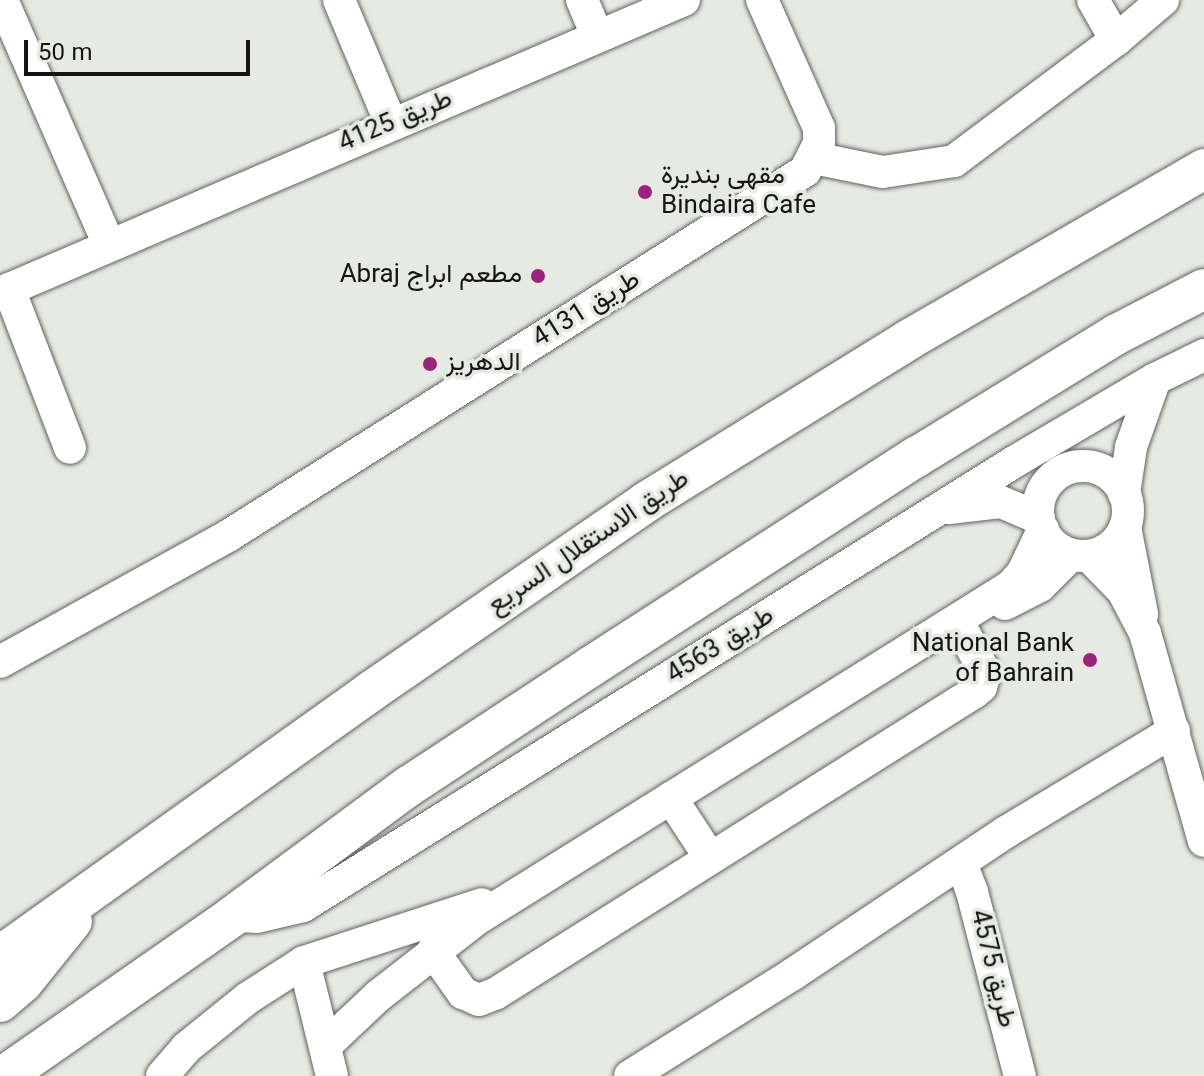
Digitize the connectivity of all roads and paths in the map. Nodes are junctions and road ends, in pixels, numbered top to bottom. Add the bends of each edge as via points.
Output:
1 (2, 0) edge
2 (339, 0) edge
3 (582, 0) edge
4 (684, 0) edge
5 (762, 0) edge
6 (1093, 0) edge
7 (1163, 0) edge
8 (597, 36) junction
9 (1116, 40) junction
10 (391, 124) junction
11 (814, 158) junction
12 (1204, 169) edge
13 (109, 245) junction
14 (1204, 289) edge
15 (5, 291) edge
16 (1204, 355) edge
17 (1155, 379) junction
18 (70, 448) dead end
19 (1124, 494) junction
20 (938, 510) junction
21 (1041, 524) junction
22 (1125, 527) junction
23 (1080, 556) junction
24 (945, 629) junction
25 (1145, 633) junction
26 (0, 662) edge
27 (1174, 731) junction
28 (1196, 774) edge
29 (671, 798) junction
30 (1204, 841) edge
31 (709, 856) junction
32 (961, 863) junction
33 (97, 890) junction
34 (523, 890) junction
35 (233, 916) junction
36 (433, 951) junction
37 (0, 956) edge
38 (304, 962) junction
39 (0, 1002) edge
40 (329, 1061) edge
41 (4, 1076) edge
42 (162, 1076) edge
43 (630, 1076) edge
44 (1020, 1076) edge

1 - 13 street
2 - 10 street
3 - 8 street
4 - 8 street, طريق 4125
5 - 11 street via 815,113 819,128
6 - 9 street
7 - 9 street
8 - 10 street, طريق 4125
9 - 11 street via 954,161 883,172
10 - 13 street, طريق 4125
11 - 26 street, طريق 4131 via 793,180 228,536
12 - 33 main road, طريق الاستقلال السريع via 908,340 646,502 370,692
13 - 15 street, طريق 4125
14 - 35 main road via 1117,334 722,581 409,786
15 - 18 street
16 - 17 street, طريق 4563
17 - 19 street via 1131,447
17 - 20 street, طريق 4563
19 - 21 street via 1109,474 1084,466 1071,468 1042,493
19 - 22 street
20 - 21 street via 1001,502
20 - 35 street, طريق 4563 via 303,906 257,917
21 - 23 street via 1059,549
21 - 24 street via 1023,572 1011,586
22 - 23 street via 1111,547
22 - 25 street
23 - 24 street via 1024,596
23 - 25 street via 1123,591
24 - 29 street
24 - 31 street via 983,666 981,687
25 - 27 street
27 - 28 street
27 - 32 street
28 - 30 street
29 - 31 street
29 - 34 street
31 - 36 street via 487,999 463,993
32 - 43 street
32 - 44 street, طريق 4575
33 - 37 main road, طريق الاستقلال السريع
33 - 39 main road via 23,982
34 - 36 street
34 - 38 street
35 - 41 main road
36 - 40 street
38 - 40 street
38 - 42 street via 248,998 186,1048

